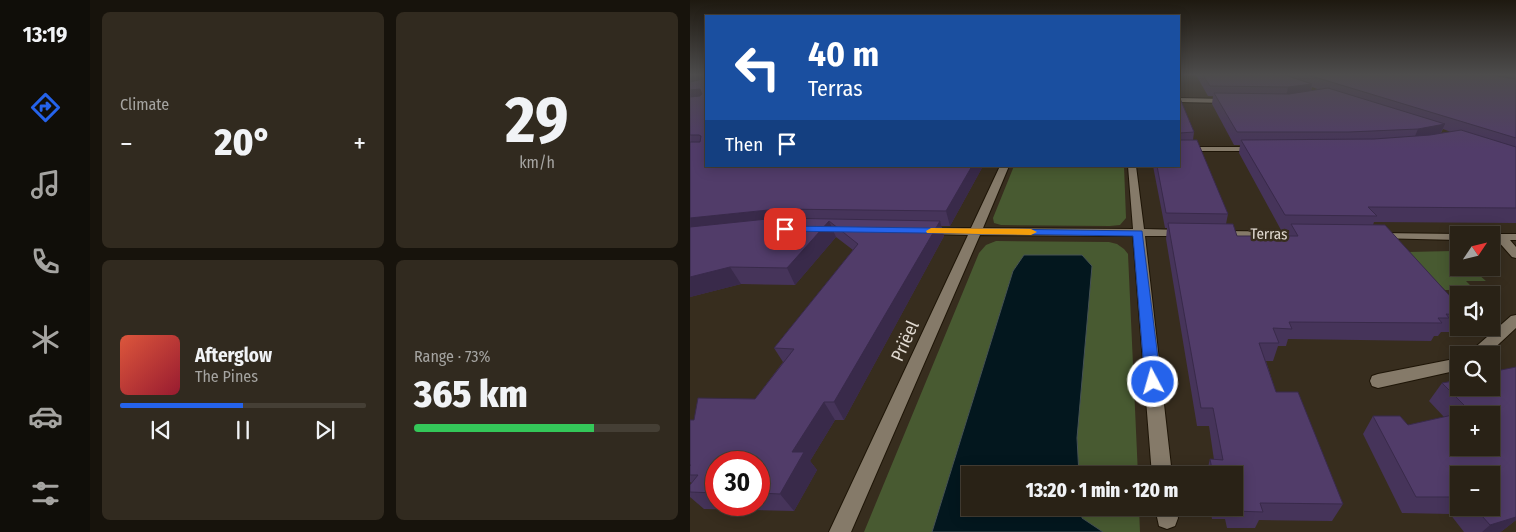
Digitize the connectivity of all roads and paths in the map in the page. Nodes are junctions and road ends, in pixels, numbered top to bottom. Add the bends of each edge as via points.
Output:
1 (1180, 100) edge
2 (1237, 101) edge
3 (1180, 149) edge
4 (1265, 149) edge
5 (1005, 167) edge
6 (1132, 167) edge
7 (919, 231) edge
8 (976, 232) junction
9 (1138, 233) junction
10 (1320, 235) edge
11 (1370, 236) edge
12 (1450, 236) edge
13 (1500, 237) edge
14 (1516, 237) edge
15 (1500, 240) edge
16 (1516, 254) edge
17 (1516, 320) edge
18 (1487, 346) edge
19 (1450, 366) edge
20 (1378, 381) dead end
21 (1161, 466) edge
22 (840, 532) edge

1 - 2 street
3 - 4 street
5 - 8 street, Priëel
6 - 9 street
7 - 8 street, Terras
8 - 9 street, Terras
8 - 22 street, Priëel
9 - 10 street, Terras
9 - 21 street
11 - 12 street
13 - 14 street
15 - 16 street
17 - 18 street
19 - 20 street

